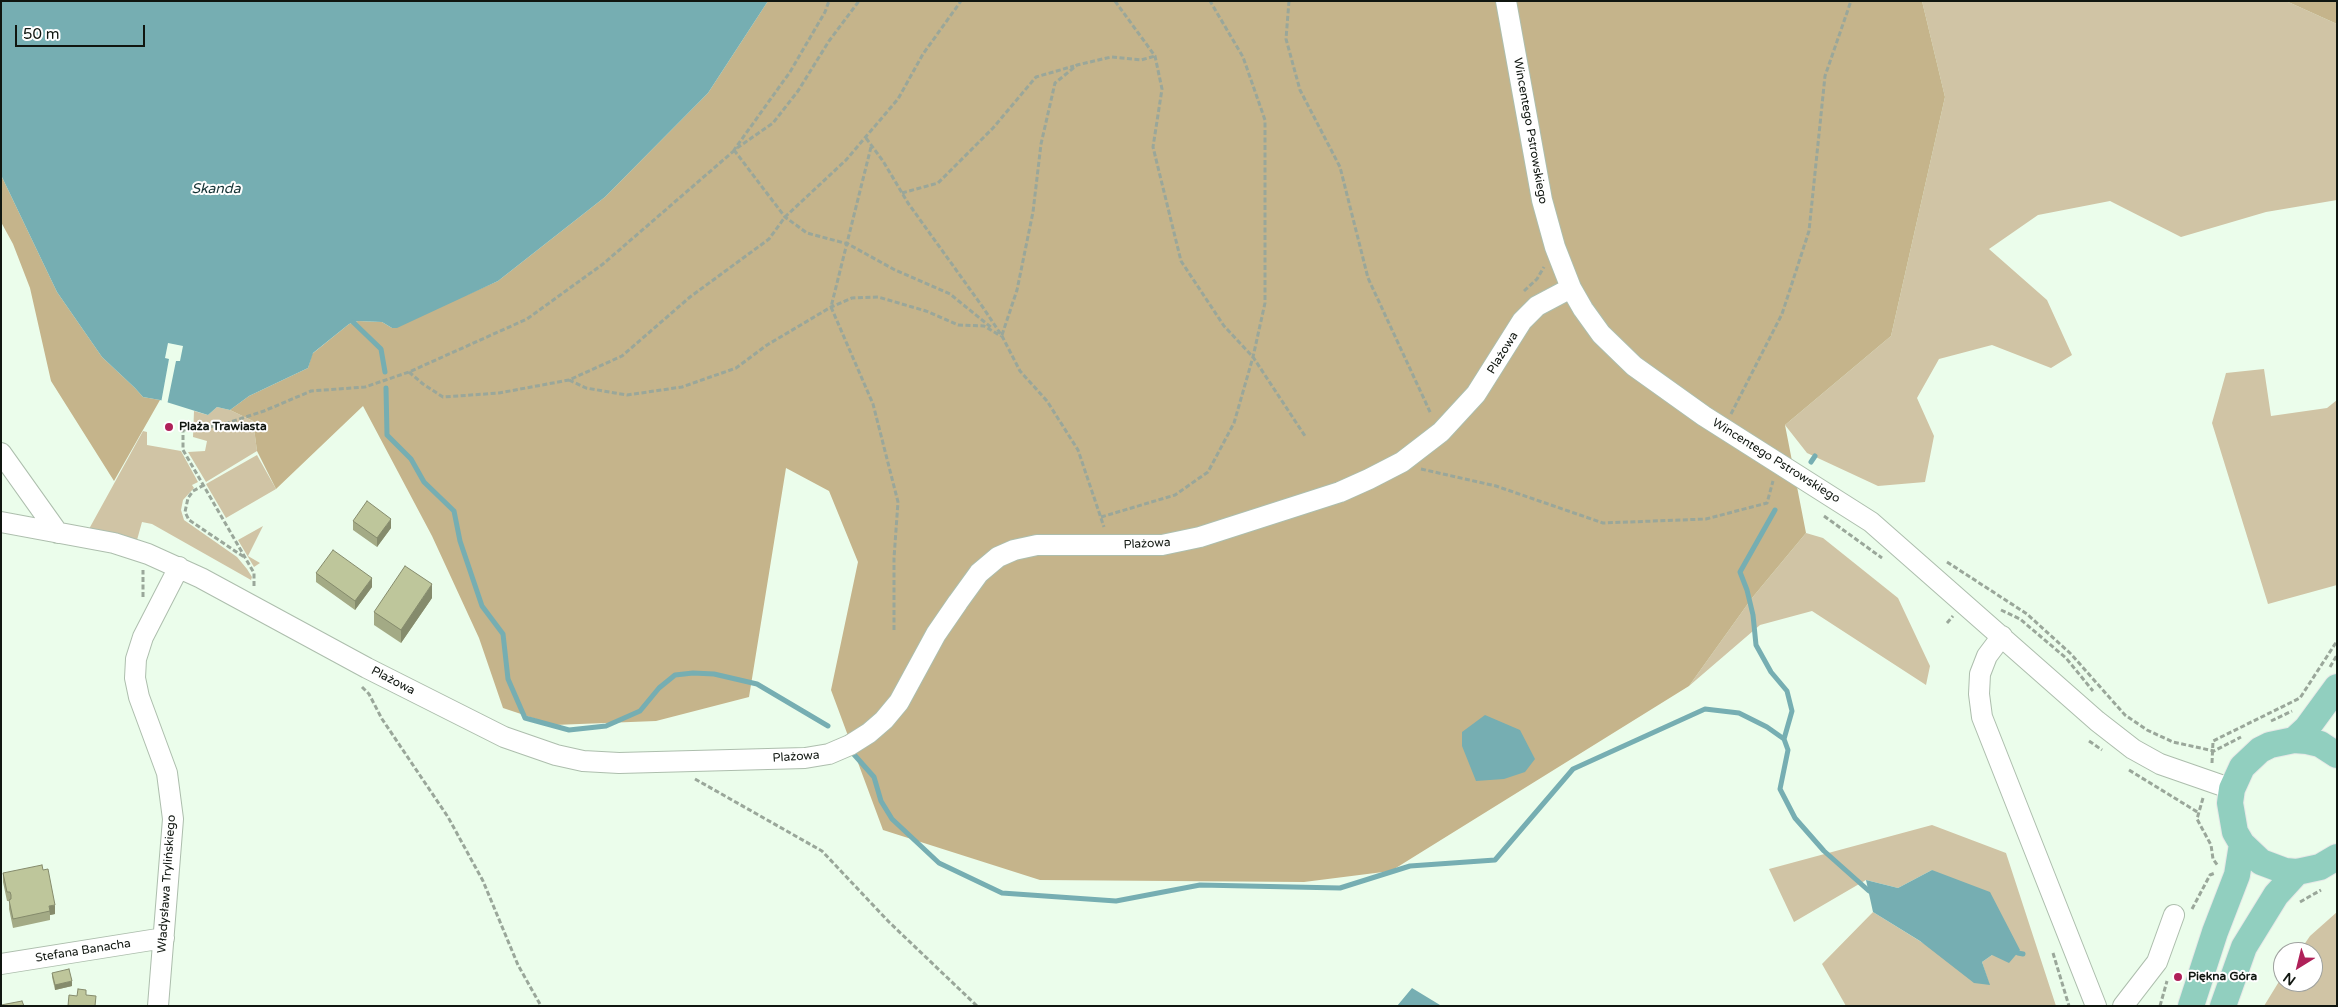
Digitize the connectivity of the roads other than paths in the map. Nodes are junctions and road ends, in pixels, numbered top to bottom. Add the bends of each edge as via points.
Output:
1 (1506, 1) edge
2 (1570, 288) junction
3 (1, 453) edge
4 (1, 522) edge
5 (58, 533) junction
6 (179, 567) junction
7 (2002, 636) junction
8 (2332, 680) edge
9 (2294, 740) junction
10 (2337, 755) edge
11 (2232, 788) junction
12 (2242, 844) junction
13 (2337, 857) edge
14 (2298, 872) junction
15 (2181, 915) road end
16 (164, 938) junction
17 (1, 964) edge
18 (158, 1006) edge
19 (2096, 1006) edge
20 (2123, 1006) edge
21 (2191, 1006) edge
22 (2223, 1006) edge

1 - 2 street, Wincentego Pstrowskiego via 1542,200
2 - 6 street, Plażowa via 1537,306 1522,321 1476,394 1442,432 1402,462 1369,479 1340,492 1200,537 1162,545 1037,545 998,557 979,574 936,634 899,702 884,720 850,745 829,754 804,758 619,763 583,761 523,746 376,673
2 - 7 street, Wincentego Pstrowskiego via 1601,334 1634,366 1723,429 1871,522
3 - 5 street
4 - 5 street, Plażowa
5 - 6 street, Plażowa via 114,543
6 - 16 street, Władysława Trylińskiego via 143,637 135,678 167,773 171,796 173,819
7 - 11 street, Wincentego Pstrowskiego via 2133,749 2160,764
7 - 19 street via 1987,656 1980,674 1978,694 1982,717
8 - 9 main road via 2307,728
9 - 10 main road via 2320,744
9 - 11 main road via 2260,750 2242,767
11 - 12 main road via 2231,817
12 - 14 main road via 2261,862 2284,871
12 - 21 main road via 2237,875
13 - 14 main road via 2320,867
14 - 22 main road via 2276,895 2244,947
15 - 20 street via 2156,962
16 - 17 street, Stefana Banacha
16 - 18 street, Władysława Trylińskiego

